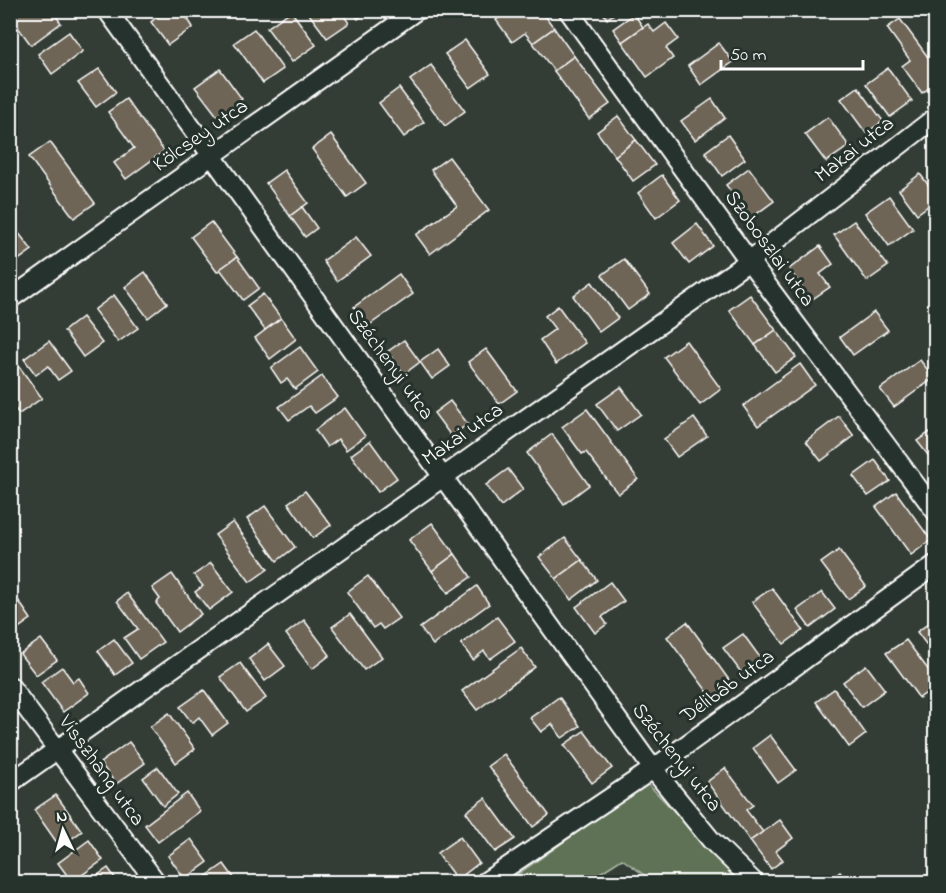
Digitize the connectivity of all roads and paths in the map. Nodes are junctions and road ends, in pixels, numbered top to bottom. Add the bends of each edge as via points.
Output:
1 (107, 10) edge
2 (417, 10) edge
3 (568, 10) edge
4 (936, 117) edge
5 (212, 156) junction
6 (749, 261) junction
7 (10, 298) edge
8 (443, 477) junction
9 (936, 512) edge
10 (936, 564) edge
11 (10, 686) edge
12 (57, 749) junction
13 (653, 769) junction
14 (10, 783) edge
15 (156, 882) edge
16 (485, 882) edge
17 (754, 882) edge

1 - 5 street, Széchenyi utca
2 - 5 street, Kölcsey utca
3 - 6 street, Szoboszlai utca
4 - 6 street, Makai utca
5 - 7 street, Kölcsey utca
5 - 8 street, Széchenyi utca
6 - 8 street, Makai utca
6 - 9 street, Szoboszlai utca
8 - 12 street, Makai utca
8 - 13 street, Széchenyi utca
10 - 13 street, Délibáb utca
11 - 12 street, Visszhang utca
12 - 14 street, Makai utca
12 - 15 street, Visszhang utca
13 - 16 street, Délibáb utca
13 - 17 street, Széchenyi utca via 711,840

